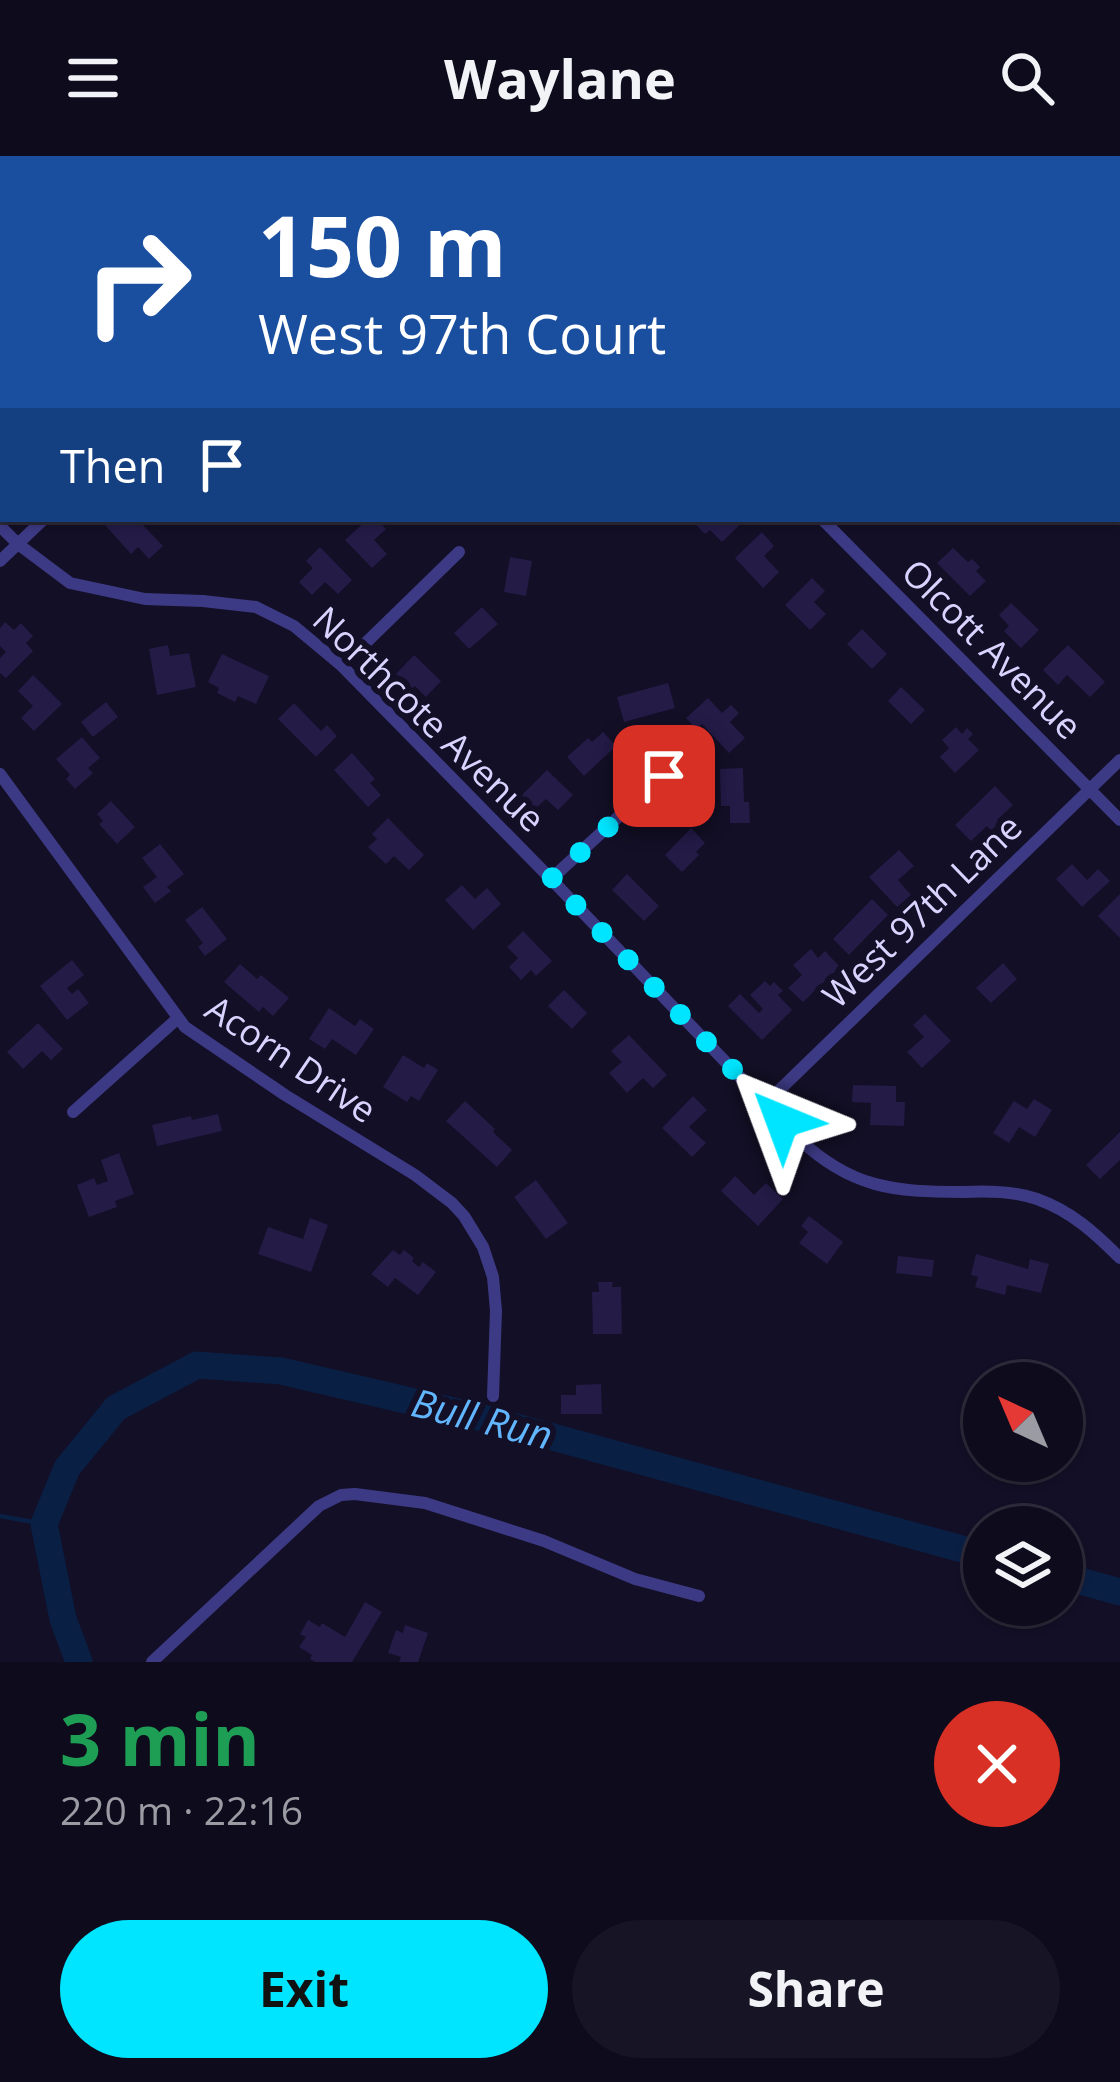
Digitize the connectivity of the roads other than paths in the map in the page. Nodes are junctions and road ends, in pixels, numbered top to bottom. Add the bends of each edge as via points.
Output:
1 (41, 522) edge
2 (825, 522) edge
3 (0, 526) edge
4 (18, 544) junction
5 (459, 551) dead end
6 (0, 561) edge
7 (342, 666) junction
8 (1120, 760) edge
9 (0, 774) edge
10 (664, 776) dead end
11 (1090, 790) junction
12 (1120, 820) edge
13 (551, 879) junction
14 (177, 1019) junction
15 (765, 1104) junction
16 (73, 1112) dead end
17 (1120, 1258) edge
18 (493, 1396) dead end
19 (699, 1596) dead end
20 (152, 1662) edge

1 - 4 street
2 - 11 street, Olcott Avenue
3 - 4 street, Northcote Avenue
4 - 6 street
4 - 7 street, Northcote Avenue via 70,584 256,607
5 - 7 street
7 - 13 street, Northcote Avenue
8 - 11 street, West 97th Lane
9 - 14 street, Acorn Drive
10 - 13 street
11 - 12 street, Olcott Avenue
11 - 15 street, West 97th Lane
13 - 15 street, Northcote Avenue
14 - 16 street
14 - 18 street, Acorn Drive via 415,1175 464,1216 496,1292
15 - 17 street, Northcote Avenue via 848,1175 900,1190 1039,1200 1081,1222
19 - 20 street via 425,1503 341,1495 319,1506

